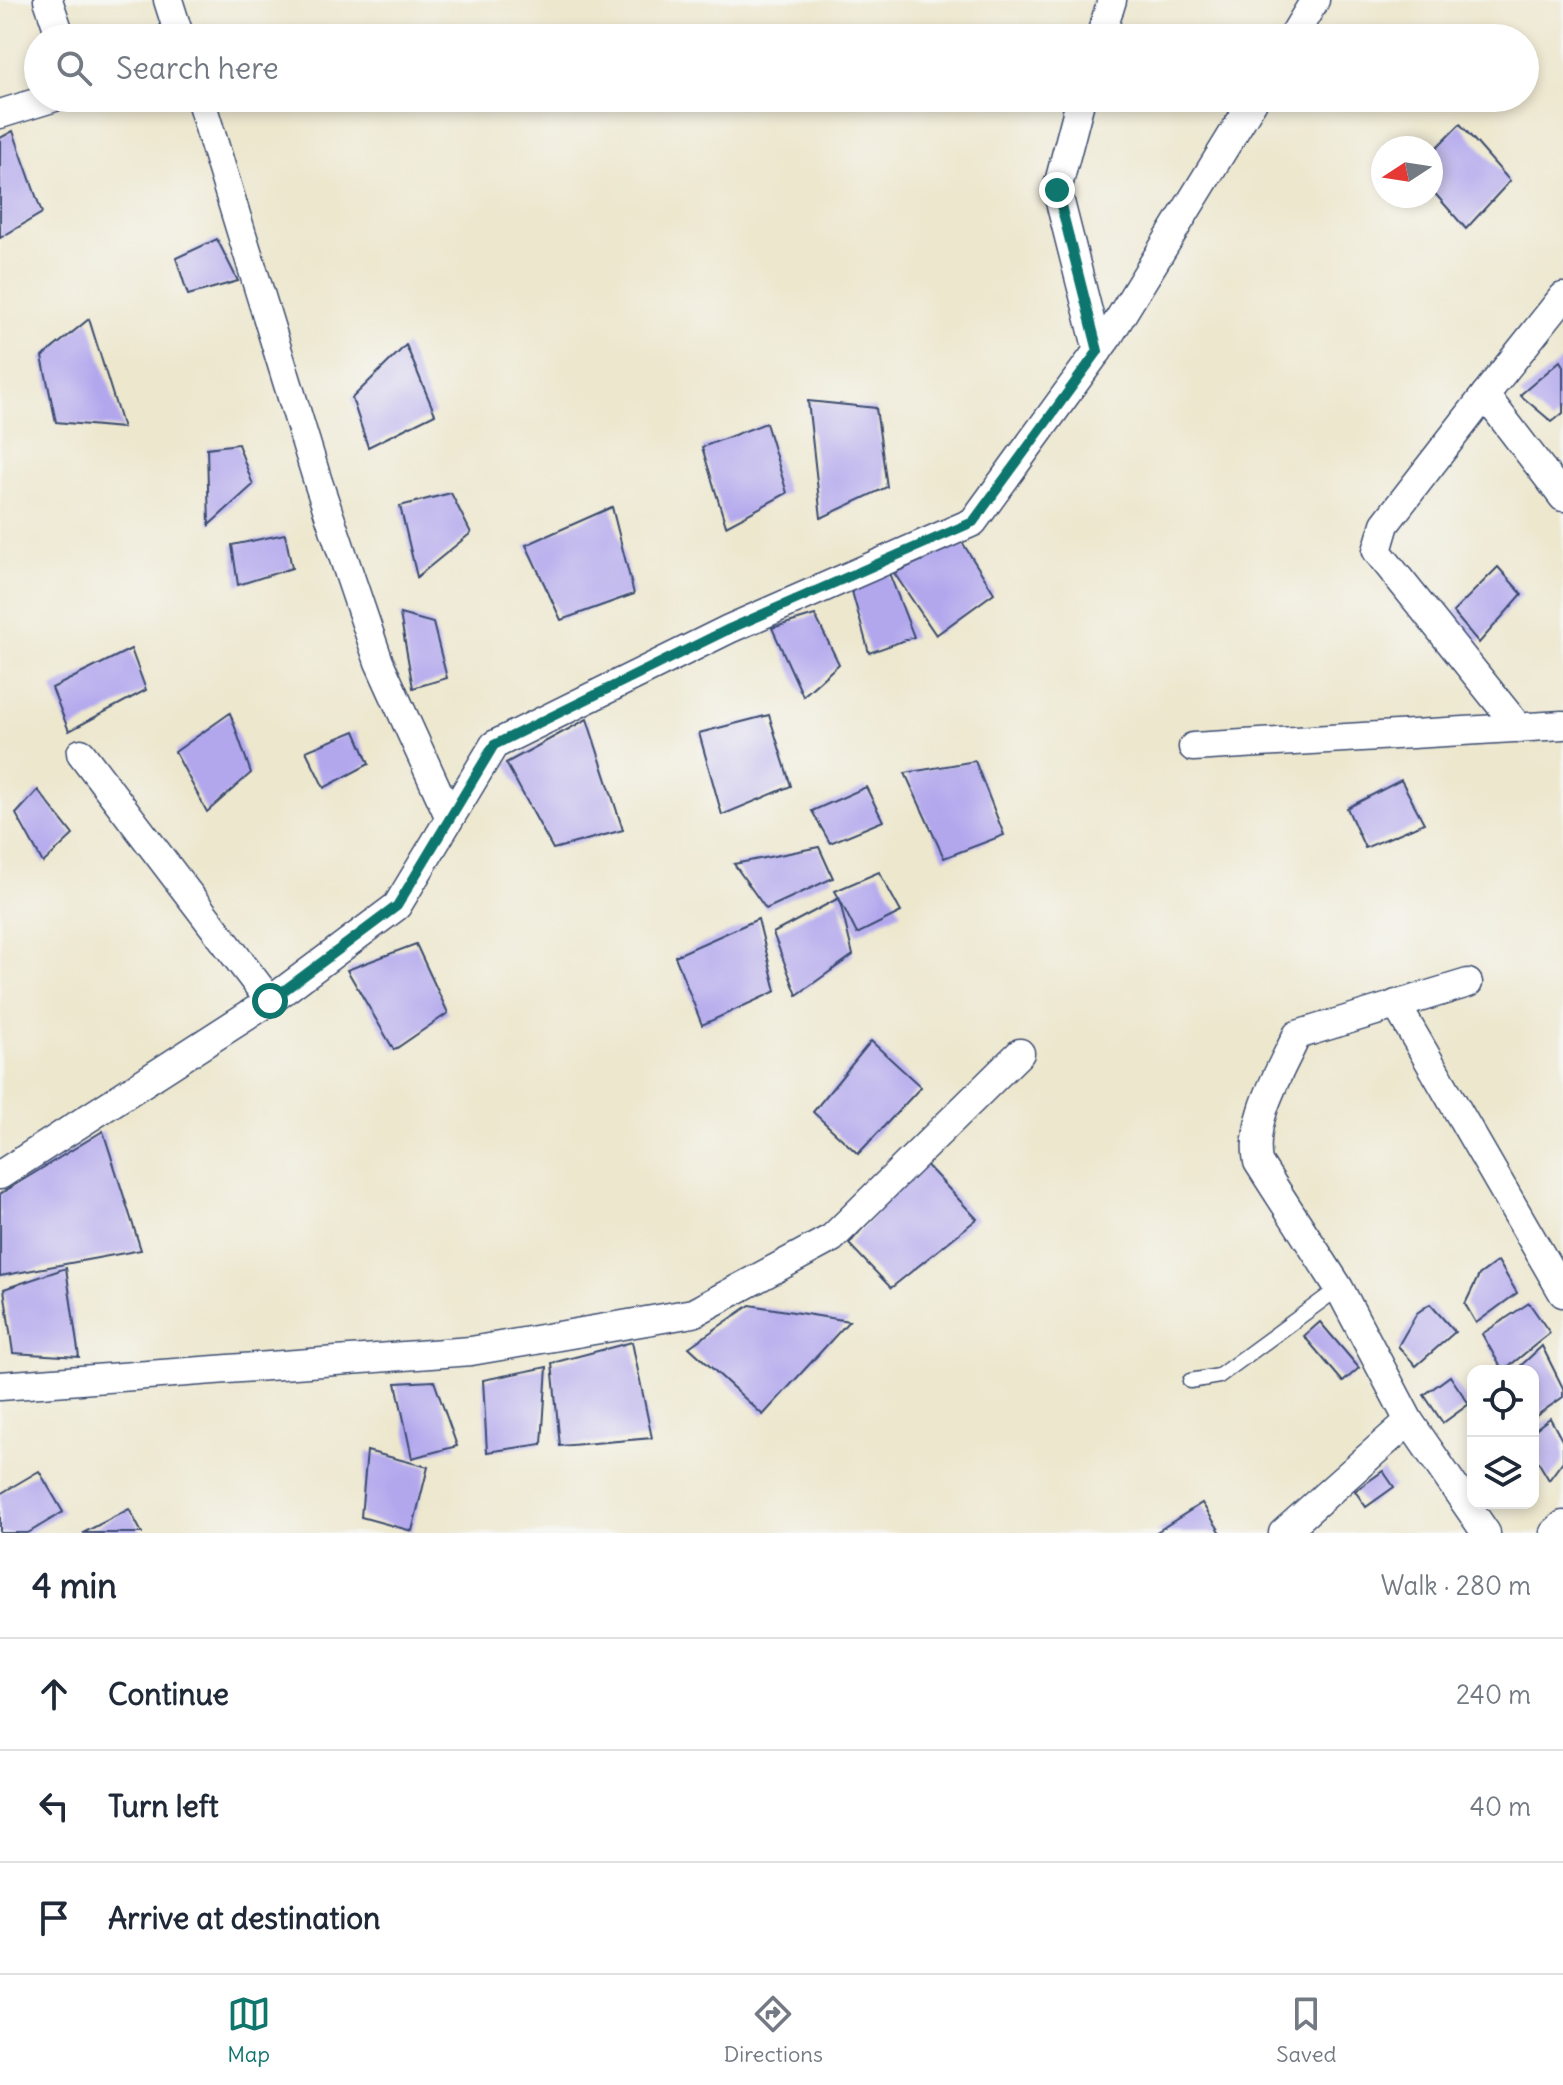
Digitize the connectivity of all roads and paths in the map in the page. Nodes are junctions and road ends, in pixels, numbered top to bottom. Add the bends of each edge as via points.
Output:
1 (48, 0) edge
2 (168, 0) edge
3 (1112, 0) edge
4 (1315, 0) edge
5 (56, 24) edge
6 (176, 24) edge
7 (1104, 24) edge
8 (1300, 24) edge
9 (24, 107) edge
10 (204, 112) edge
11 (1077, 112) edge
12 (1246, 112) edge
13 (0, 114) edge
14 (1563, 297) edge
15 (1098, 351) junction
16 (1485, 395) junction
17 (1563, 497) edge
18 (1563, 725) edge
19 (1519, 728) junction
20 (1193, 747) dead end
21 (81, 753) dead end
22 (449, 816) junction
23 (1468, 983) dead end
24 (270, 1001) junction
25 (1396, 1004) junction
26 (1020, 1053) dead end
27 (0, 1175) edge
28 (1339, 1288) junction
29 (1563, 1293) edge
30 (1190, 1381) dead end
31 (0, 1386) edge
32 (1409, 1421) junction
33 (1563, 1525) edge
34 (1283, 1533) edge
35 (1486, 1533) edge
36 (1554, 1533) edge

1 - 5 street
2 - 6 street
3 - 7 street
4 - 8 street
9 - 13 street
10 - 22 street via 379,662
11 - 15 street via 1057,190
12 - 15 street
14 - 16 street
15 - 22 street via 973,522 729,629 494,745
16 - 17 street
16 - 19 street via 1385,524 1377,551
18 - 19 street
19 - 20 street
21 - 24 street
22 - 24 street via 397,906
23 - 25 street
24 - 27 street
25 - 28 street via 1297,1035 1259,1123 1258,1162
25 - 29 street
26 - 31 street via 832,1238 693,1313 471,1351
28 - 30 lane via 1219,1376
28 - 32 street
32 - 34 street
32 - 35 street
33 - 36 street

